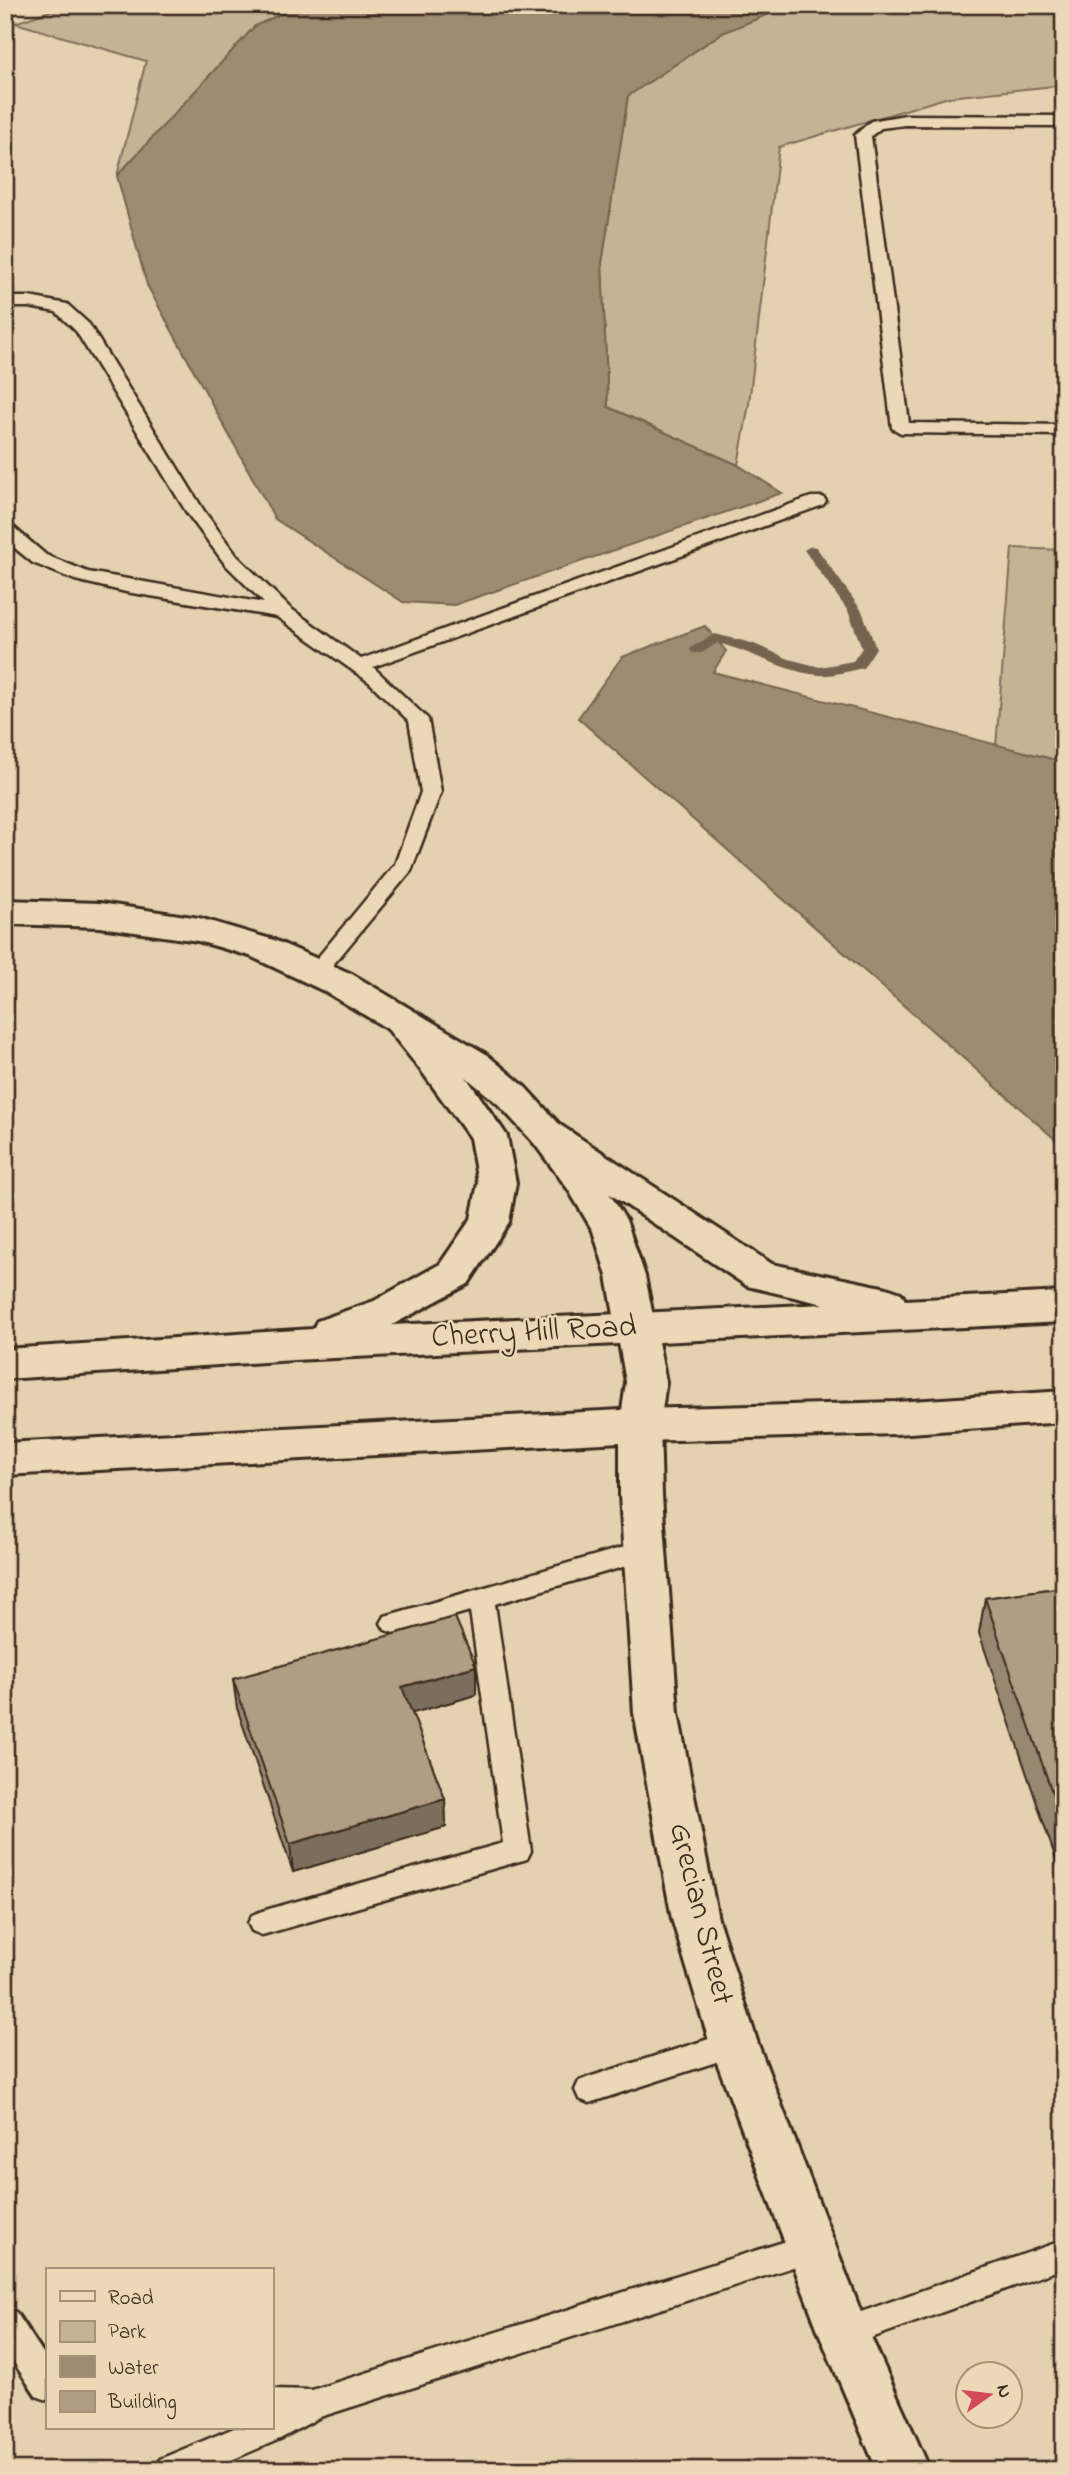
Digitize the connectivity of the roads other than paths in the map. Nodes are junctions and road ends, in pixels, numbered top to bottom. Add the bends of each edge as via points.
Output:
1 (1064, 121) edge
2 (5, 302) edge
3 (1064, 430) edge
4 (817, 501) dead end
5 (5, 529) edge
6 (283, 612) junction
7 (359, 666) junction
8 (5, 912) edge
9 (316, 972) junction
10 (393, 1013) junction
11 (547, 1134) junction
12 (1064, 1307) edge
13 (940, 1314) junction
14 (636, 1328) junction
15 (294, 1345) junction
16 (5, 1364) edge
17 (1064, 1406) edge
18 (640, 1425) junction
19 (5, 1459) edge
20 (645, 1551) junction
21 (481, 1598) junction
22 (394, 1623) dead end
23 (262, 1923) dead end
24 (734, 2044) junction
25 (589, 2090) dead end
26 (813, 2247) junction
27 (1064, 2254) edge
28 (5, 2322) edge
29 (844, 2333) junction
30 (46, 2384) edge
31 (273, 2404) edge
32 (314, 2404) junction
33 (273, 2425) edge
34 (263, 2430) edge
35 (171, 2470) edge
36 (904, 2470) edge

1 - 3 lane via 905,120 876,124 863,135 901,428
2 - 6 lane via 61,307 83,328 196,513 231,560
4 - 7 lane
5 - 6 lane via 49,565 92,580
6 - 7 lane
7 - 9 lane via 418,719 431,792 404,866
8 - 9 main road via 100,915 200,930 262,948
9 - 10 main road
10 - 11 main road via 473,1063
10 - 15 main road via 488,1136 497,1183 490,1222 454,1274 387,1311
11 - 13 main road via 761,1276
11 - 14 main road, Grecian Street via 612,1230
12 - 13 main road, Cherry Hill Road
13 - 14 main road, Cherry Hill Road
14 - 15 main road, Cherry Hill Road
14 - 18 main road, Grecian Street via 646,1382
15 - 16 main road, Cherry Hill Road
17 - 18 main road via 896,1418
18 - 19 main road
18 - 20 main road, Grecian Street
20 - 21 lane
20 - 24 main road, Grecian Street via 656,1713 695,1919
21 - 22 lane
21 - 23 lane via 517,1851
24 - 25 lane
24 - 26 main road, Grecian Street
26 - 29 main road, Grecian Street
26 - 32 lane
27 - 29 lane
28 - 30 lane
29 - 36 main road, Grecian Street
31 - 32 lane
32 - 33 lane
34 - 35 lane

